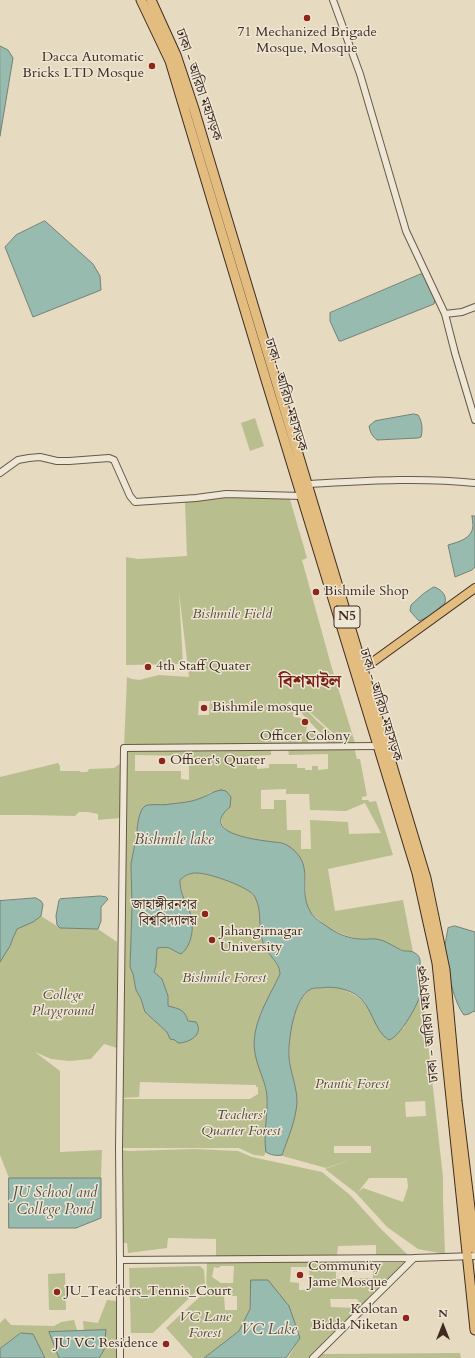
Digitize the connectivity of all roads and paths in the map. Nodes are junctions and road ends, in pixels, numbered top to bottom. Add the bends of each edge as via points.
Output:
1 (141, 0) edge
2 (151, 0) edge
3 (333, 0) edge
4 (475, 307) edge
5 (445, 314) junction
6 (475, 420) edge
7 (0, 472) edge
8 (475, 483) edge
9 (307, 484) junction
10 (302, 496) junction
11 (475, 588) edge
12 (363, 669) junction
13 (378, 746) junction
14 (475, 1249) edge
15 (471, 1256) edge
16 (414, 1258) junction
17 (120, 1260) junction
18 (475, 1330) edge
19 (120, 1358) edge
20 (313, 1358) edge

1 - 10 highway, ঢাকা - আরিচা মহাসড়ক / N5 via 170,61
2 - 9 highway, ঢাকা - আরিচা মহাসড়ক / N5 via 176,55 194,109
3 - 5 street via 360,74 406,231
4 - 5 street
5 - 6 street
7 - 10 street via 18,460 29,458 69,461 109,458 114,460 135,502 226,494
8 - 9 street via 395,480
9 - 12 highway, ঢাকা - আরিচা মহাসড়ক / N5
10 - 13 highway, ঢাকা - আরিচা মহাসড়ক / N5
11 - 12 main road
12 - 14 highway, ঢাকা - আরিচা মহাসড়ক / N5 via 426,878 445,970 457,1101
13 - 15 highway, ঢাকা - আরিচা মহাসড়ক / N5 via 417,873 437,964
13 - 17 street via 124,748
15 - 16 street
15 - 18 highway, ঢাকা - আরিচা মহাসড়ক / N5
16 - 17 street
16 - 20 street
17 - 19 street

